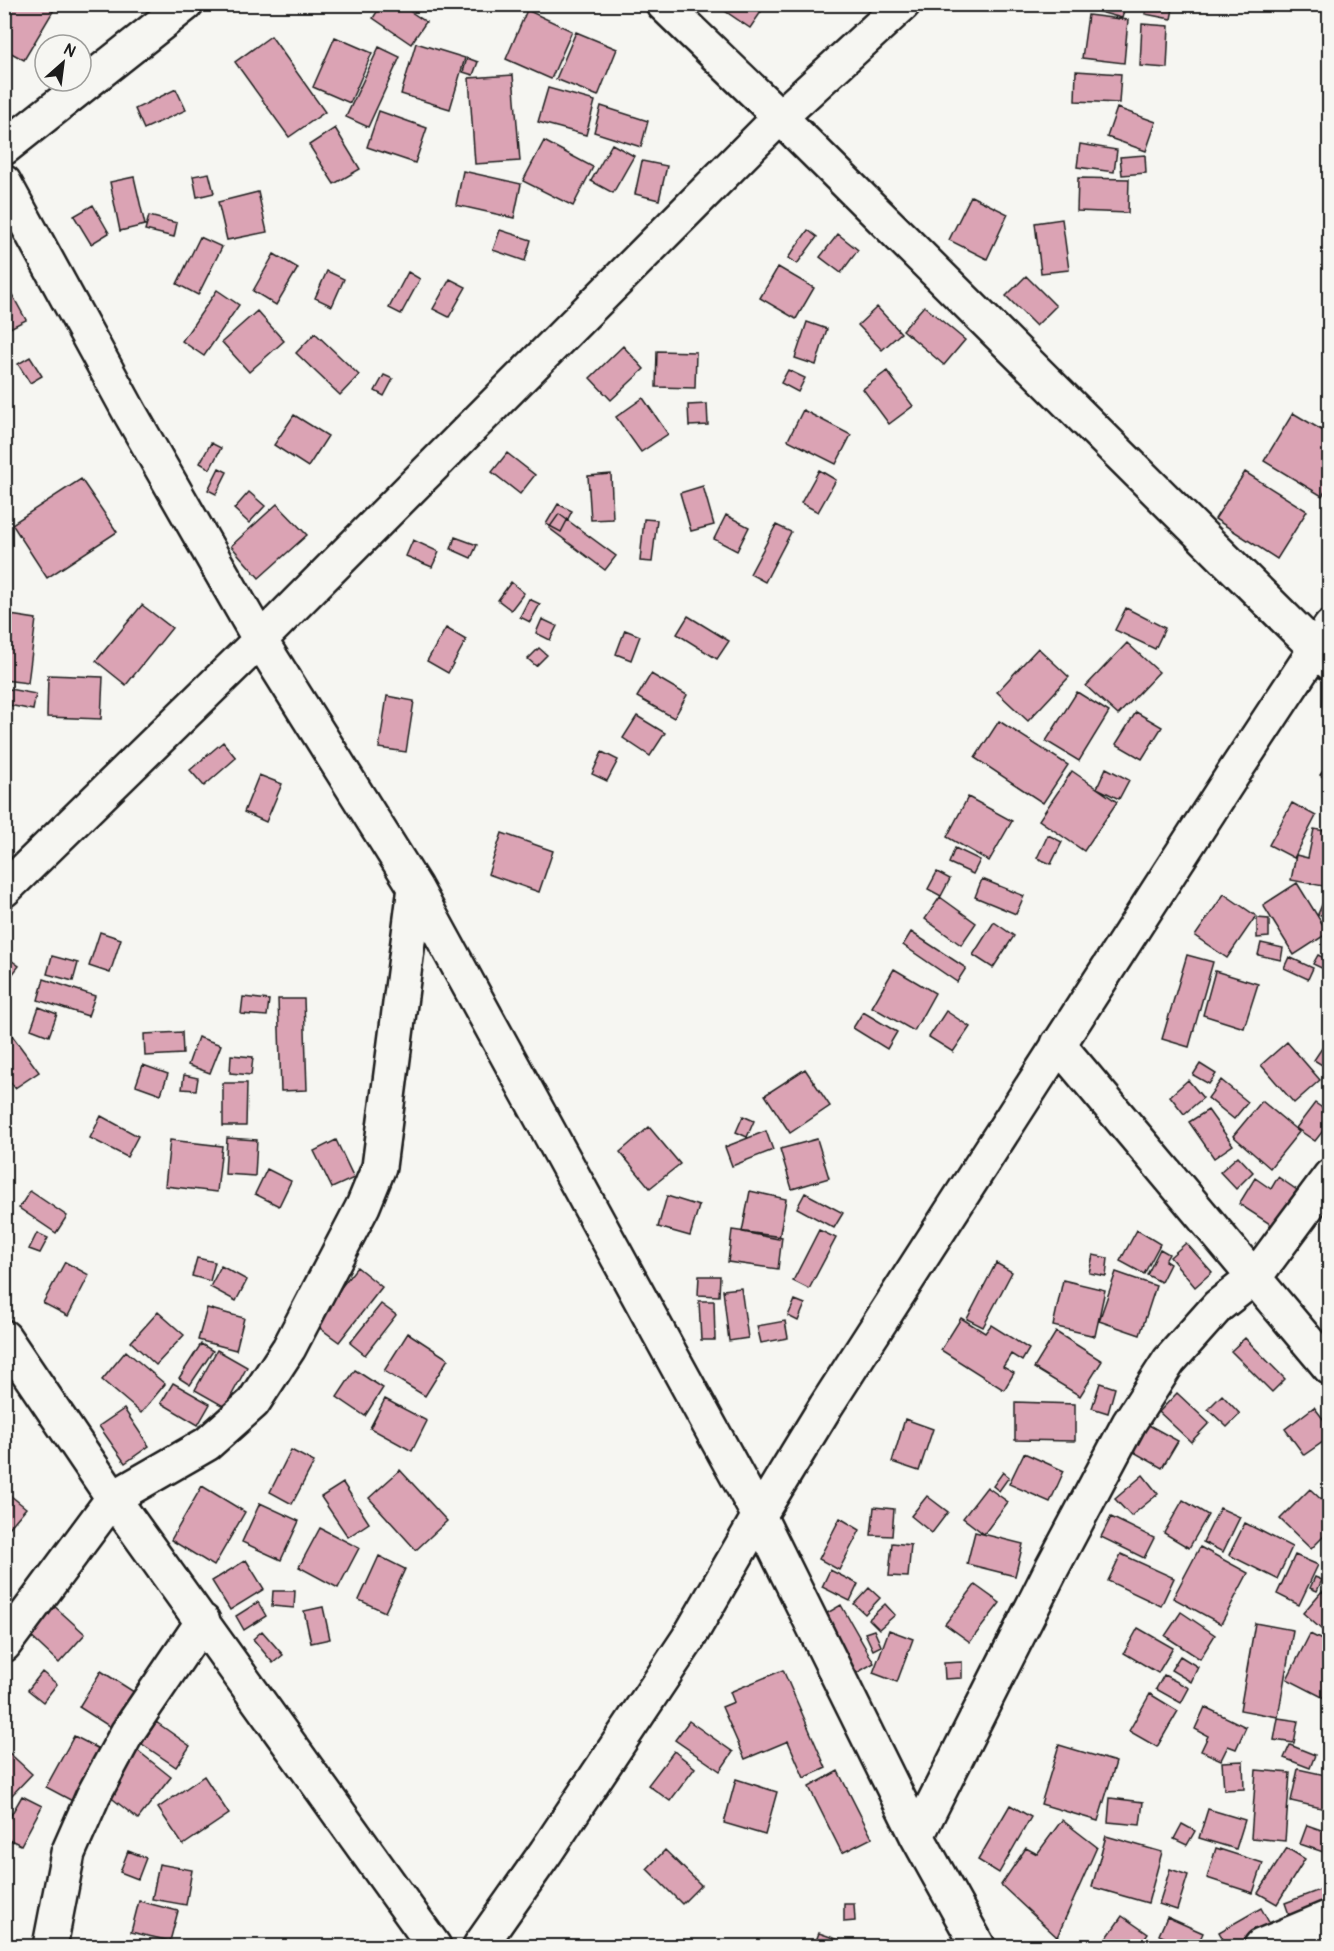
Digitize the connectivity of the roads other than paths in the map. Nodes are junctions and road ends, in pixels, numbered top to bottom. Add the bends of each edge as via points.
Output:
1 (186, 4) edge
2 (663, 4) edge
3 (903, 4) edge
4 (780, 117) junction
5 (4, 148) edge
6 (4, 182) edge
7 (260, 640) junction
8 (1325, 647) edge
9 (415, 887) junction
10 (4, 890) edge
11 (1058, 1044) junction
12 (1329, 1176) edge
13 (1255, 1276) junction
14 (4, 1336) edge
15 (1329, 1368) edge
16 (113, 1498) junction
17 (759, 1516) junction
18 (202, 1622) junction
19 (4, 1645) edge
20 (918, 1836) junction
21 (1329, 1917) edge
22 (50, 1947) edge
23 (434, 1947) edge
24 (480, 1947) edge
25 (978, 1947) edge
26 (1261, 1947) edge

1 - 5 street
2 - 4 street
3 - 4 street
4 - 7 street
4 - 8 street
6 - 7 street
7 - 9 street
7 - 10 street
8 - 11 street
9 - 16 street via 379,1167 363,1206 289,1348 253,1403 207,1444
9 - 17 street
11 - 13 street
11 - 17 street
12 - 13 street
13 - 15 street
13 - 20 street via 1218,1306 1169,1361 1129,1423
14 - 16 street
16 - 18 street
16 - 19 street
17 - 20 street
17 - 24 street via 688,1639
18 - 22 street via 127,1733 93,1796 68,1853
18 - 23 street
20 - 25 street
21 - 26 street

